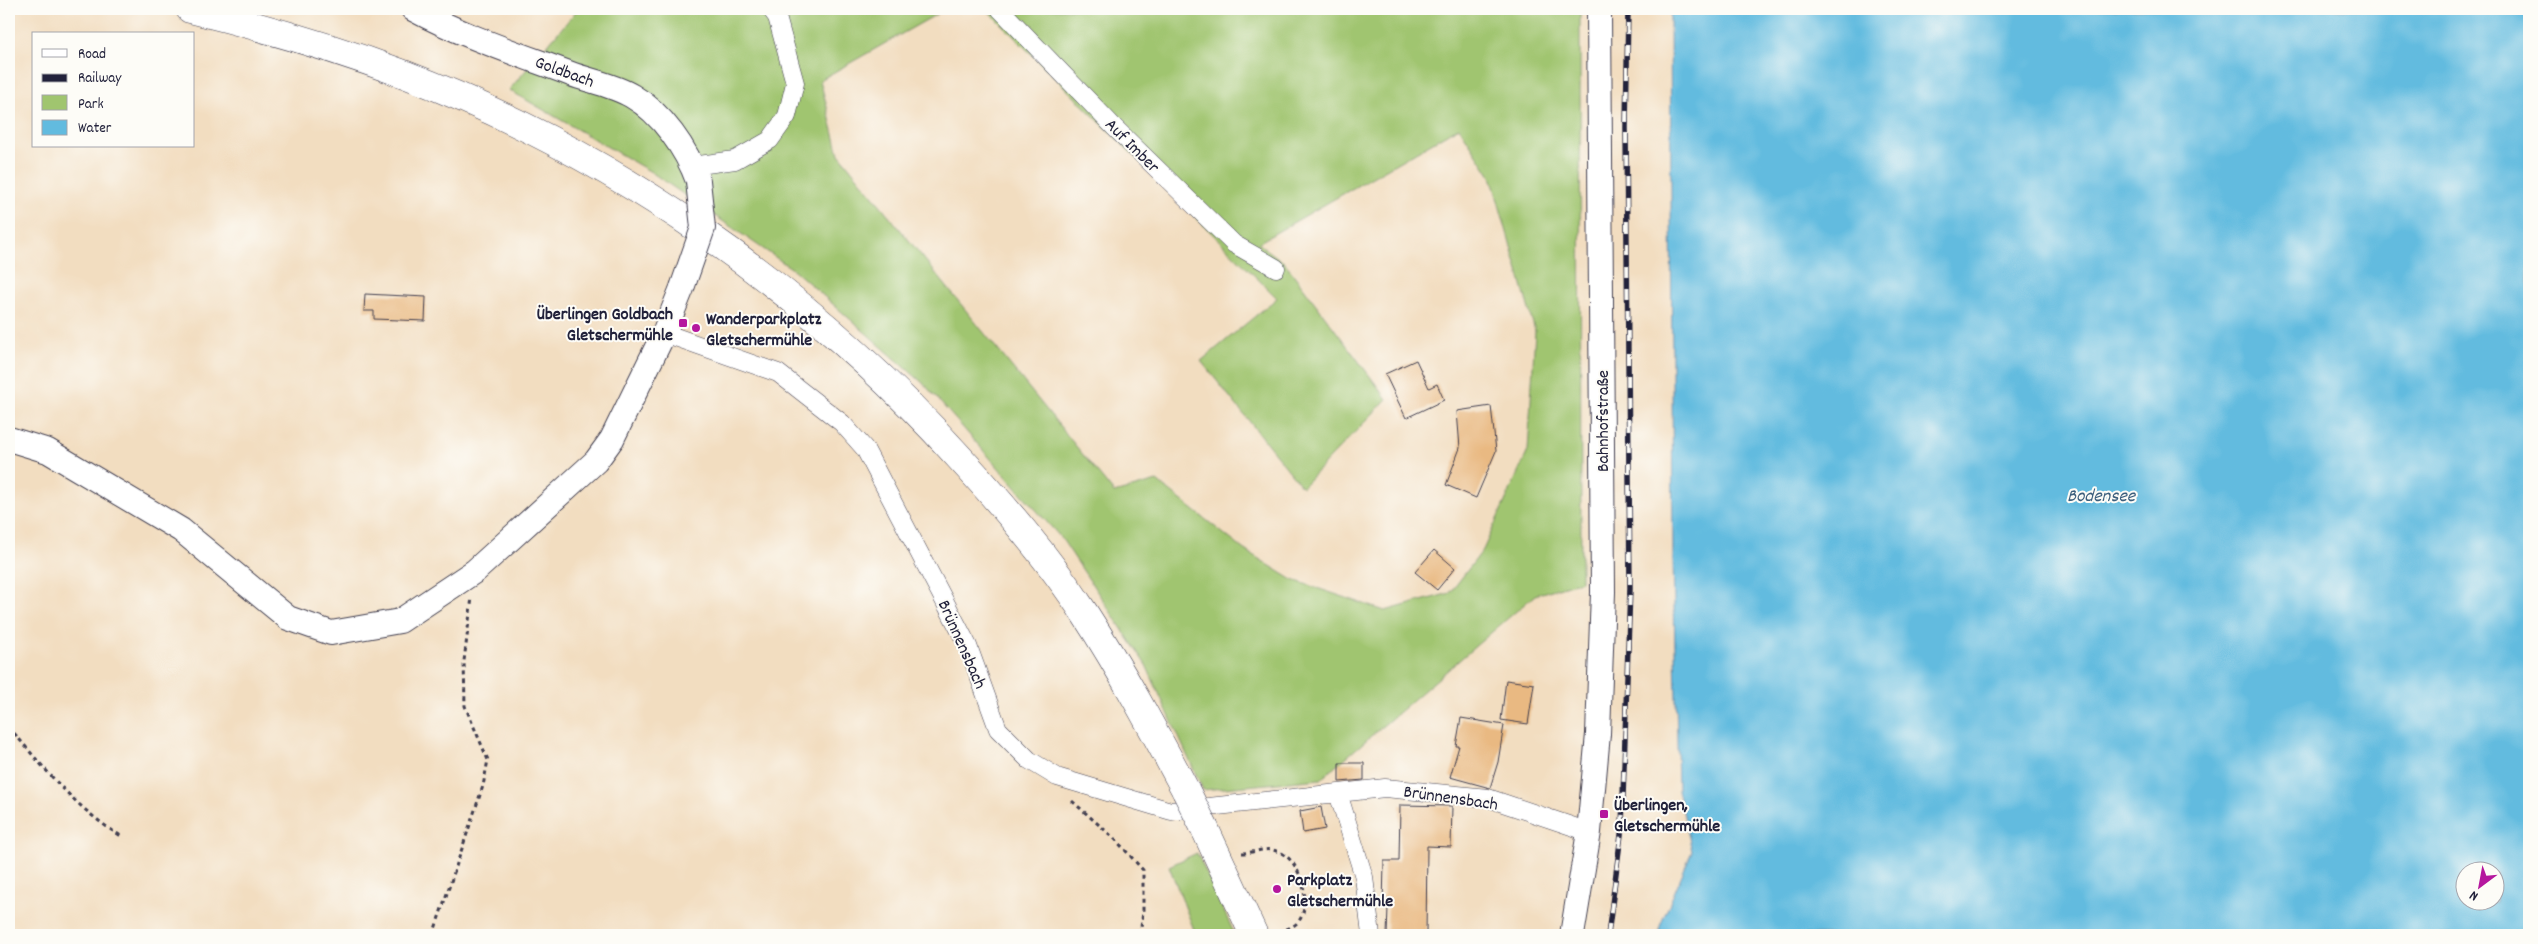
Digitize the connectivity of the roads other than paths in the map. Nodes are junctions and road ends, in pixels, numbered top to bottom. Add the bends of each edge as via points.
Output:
1 (190, 9) edge
2 (413, 9) edge
3 (1000, 9) edge
4 (1599, 9) edge
5 (778, 11) edge
6 (695, 174) junction
7 (1276, 268) dead end
8 (664, 333) junction
9 (9, 439) edge
10 (1338, 793) junction
11 (1589, 832) junction
12 (1266, 934) edge
13 (1371, 935) edge
14 (1572, 935) edge

1 - 12 main road, bridge via 332,48 407,75 552,142 688,223 816,319 932,427 986,486 1084,612 1135,695 1205,829
2 - 6 street, Goldbach via 501,47 632,96 670,128
3 - 7 street, Auf Imber via 1234,244
4 - 11 street, Bahnhofstraße via 1602,592 1598,734
5 - 6 street via 795,82 787,116 770,140 735,160
6 - 8 street, bridge via 703,228
8 - 9 street via 612,439 596,461 476,571 400,621 331,633 288,618 181,530 48,451
8 - 10 street, Brünnensbach via 778,373 842,423 865,449 968,646 998,729 1029,760 1057,777 1171,811
10 - 11 street, Brünnensbach via 1385,788 1488,798
10 - 13 street via 1364,877
11 - 14 street, Bahnhofstraße

